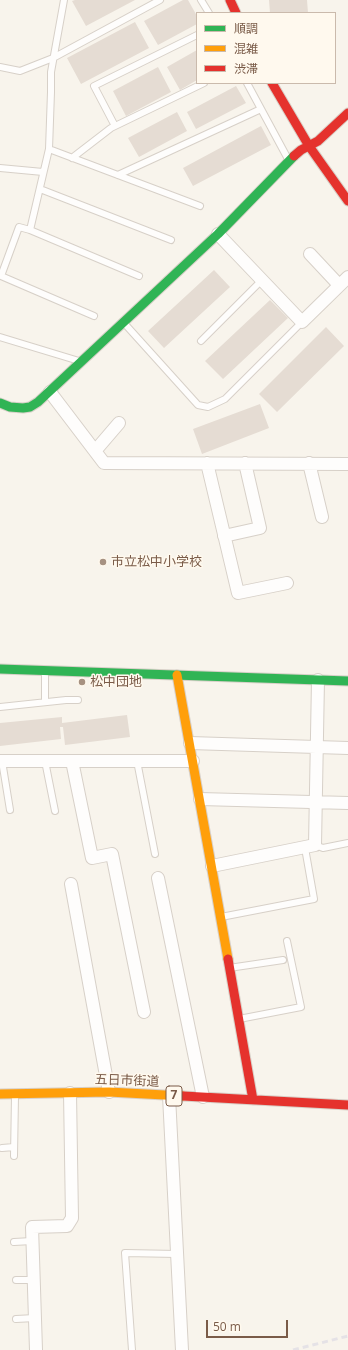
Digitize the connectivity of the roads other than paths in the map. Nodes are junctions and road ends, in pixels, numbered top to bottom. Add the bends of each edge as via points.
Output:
1 (64, 0) edge
2 (160, 0) edge
3 (201, 0) edge
4 (230, 0) edge
5 (207, 12) edge
6 (236, 12) edge
7 (196, 35) edge
8 (53, 58) junction
9 (0, 67) edge
10 (202, 84) edge
11 (248, 84) edge
12 (273, 84) edge
13 (261, 109) junction
14 (348, 113) edge
15 (115, 126) junction
16 (309, 146) junction
17 (48, 149) junction
18 (72, 158) junction
19 (289, 160) junction
20 (0, 168) edge
21 (43, 172) junction
22 (118, 175) junction
23 (40, 190) junction
24 (348, 201) edge
25 (200, 206) dead end
26 (30, 230) junction
27 (218, 234) junction
28 (171, 240) dead end
29 (310, 254) dead end
30 (139, 276) dead end
31 (262, 280) junction
32 (344, 281) edge
33 (94, 316) dead end
34 (302, 322) junction
35 (124, 323) junction
36 (0, 337) edge
37 (201, 342) dead end
38 (83, 362) junction
39 (50, 392) junction
40 (0, 403) edge
41 (119, 423) dead end
42 (95, 451) junction
43 (207, 463) junction
44 (245, 463) junction
45 (309, 464) junction
46 (348, 464) edge
47 (322, 516) dead end
48 (224, 536) junction
49 (287, 583) dead end
50 (0, 669) edge
51 (45, 671) junction
52 (177, 675) junction
53 (318, 680) junction
54 (348, 680) edge
55 (78, 700) dead end
56 (45, 702) junction
57 (0, 707) edge
58 (190, 743) junction
59 (317, 747) junction
60 (348, 748) edge
61 (1, 761) edge
62 (46, 761) junction
63 (137, 761) junction
64 (193, 761) junction
65 (72, 762) junction
66 (200, 799) junction
67 (316, 802) junction
68 (348, 803) edge
69 (10, 810) dead end
70 (55, 811) dead end
71 (348, 843) edge
72 (310, 846) junction
73 (155, 854) dead end
74 (212, 866) junction
75 (158, 878) dead end
76 (71, 884) dead end
77 (220, 917) junction
78 (287, 941) dead end
79 (283, 960) dead end
80 (230, 968) junction
81 (144, 1012) dead end
82 (238, 1019) junction
83 (109, 1092) junction
84 (70, 1093) junction
85 (0, 1094) edge
86 (15, 1094) junction
87 (169, 1096) junction
88 (203, 1097) junction
89 (253, 1100) junction
90 (348, 1105) edge
91 (14, 1147) junction
92 (2, 1148) dead end
93 (14, 1156) dead end
94 (32, 1241) junction
95 (14, 1242) dead end
96 (177, 1254) junction
97 (16, 1280) dead end
98 (34, 1280) junction
99 (35, 1318) junction
100 (16, 1319) dead end
101 (36, 1350) edge
102 (132, 1350) edge
103 (182, 1350) edge

1 - 8 lane
2 - 8 lane
3 - 5 lane
4 - 6 street
7 - 15 lane via 94,86
8 - 9 lane via 20,71
8 - 17 lane
10 - 15 lane
11 - 13 lane
12 - 16 street
13 - 19 lane
13 - 22 lane
14 - 16 street
15 - 18 lane
16 - 19 street
16 - 24 street
17 - 18 lane
17 - 21 lane
18 - 22 lane
19 - 27 street
20 - 21 lane
21 - 23 lane
22 - 25 lane
23 - 26 lane
23 - 28 lane
26 - 30 lane
26 - 33 lane via 19,227 1,276
27 - 31 street
27 - 35 street
29 - 32 street
31 - 34 street
31 - 37 lane
32 - 34 street
34 - 35 lane via 224,399 208,407 198,405
35 - 38 street
36 - 38 lane
38 - 39 street
39 - 40 street via 38,402 23,408
39 - 42 street
41 - 42 street
42 - 43 street via 104,463
43 - 44 street
43 - 48 street
44 - 45 street
44 - 48 street via 260,528
45 - 46 street
45 - 47 street
48 - 49 street via 238,593
50 - 51 street
51 - 52 street
51 - 56 lane
52 - 53 street
52 - 58 street
53 - 54 street
53 - 59 street
55 - 56 lane
56 - 57 lane
58 - 59 street
58 - 64 street
59 - 60 street
59 - 67 street
61 - 62 street
61 - 69 lane
62 - 65 street
62 - 70 lane
63 - 64 street
63 - 65 street
63 - 73 lane
64 - 66 street
65 - 81 street via 92,858 112,854
66 - 67 street
66 - 74 street
67 - 68 street
67 - 72 street
71 - 72 lane via 323,848
72 - 74 street
72 - 77 lane via 314,898
74 - 77 street
75 - 88 street
76 - 83 street
77 - 80 street
78 - 82 lane via 301,1007
79 - 80 lane
80 - 82 street
82 - 89 street
83 - 84 street, 五日市街道 / 7
83 - 87 street, 五日市街道 / 7
84 - 86 street, 五日市街道 / 7
84 - 94 street via 72,1218 67,1226 32,1227
85 - 86 street, 五日市街道 / 7
86 - 91 lane
87 - 88 street, 五日市街道 / 7
87 - 96 street
88 - 89 street, 五日市街道 / 7
89 - 90 street, 五日市街道 / 7
91 - 92 lane
91 - 93 lane
94 - 95 lane
94 - 98 street
96 - 102 lane via 125,1253
96 - 103 street
97 - 98 lane
98 - 99 street
99 - 100 lane
99 - 101 street

